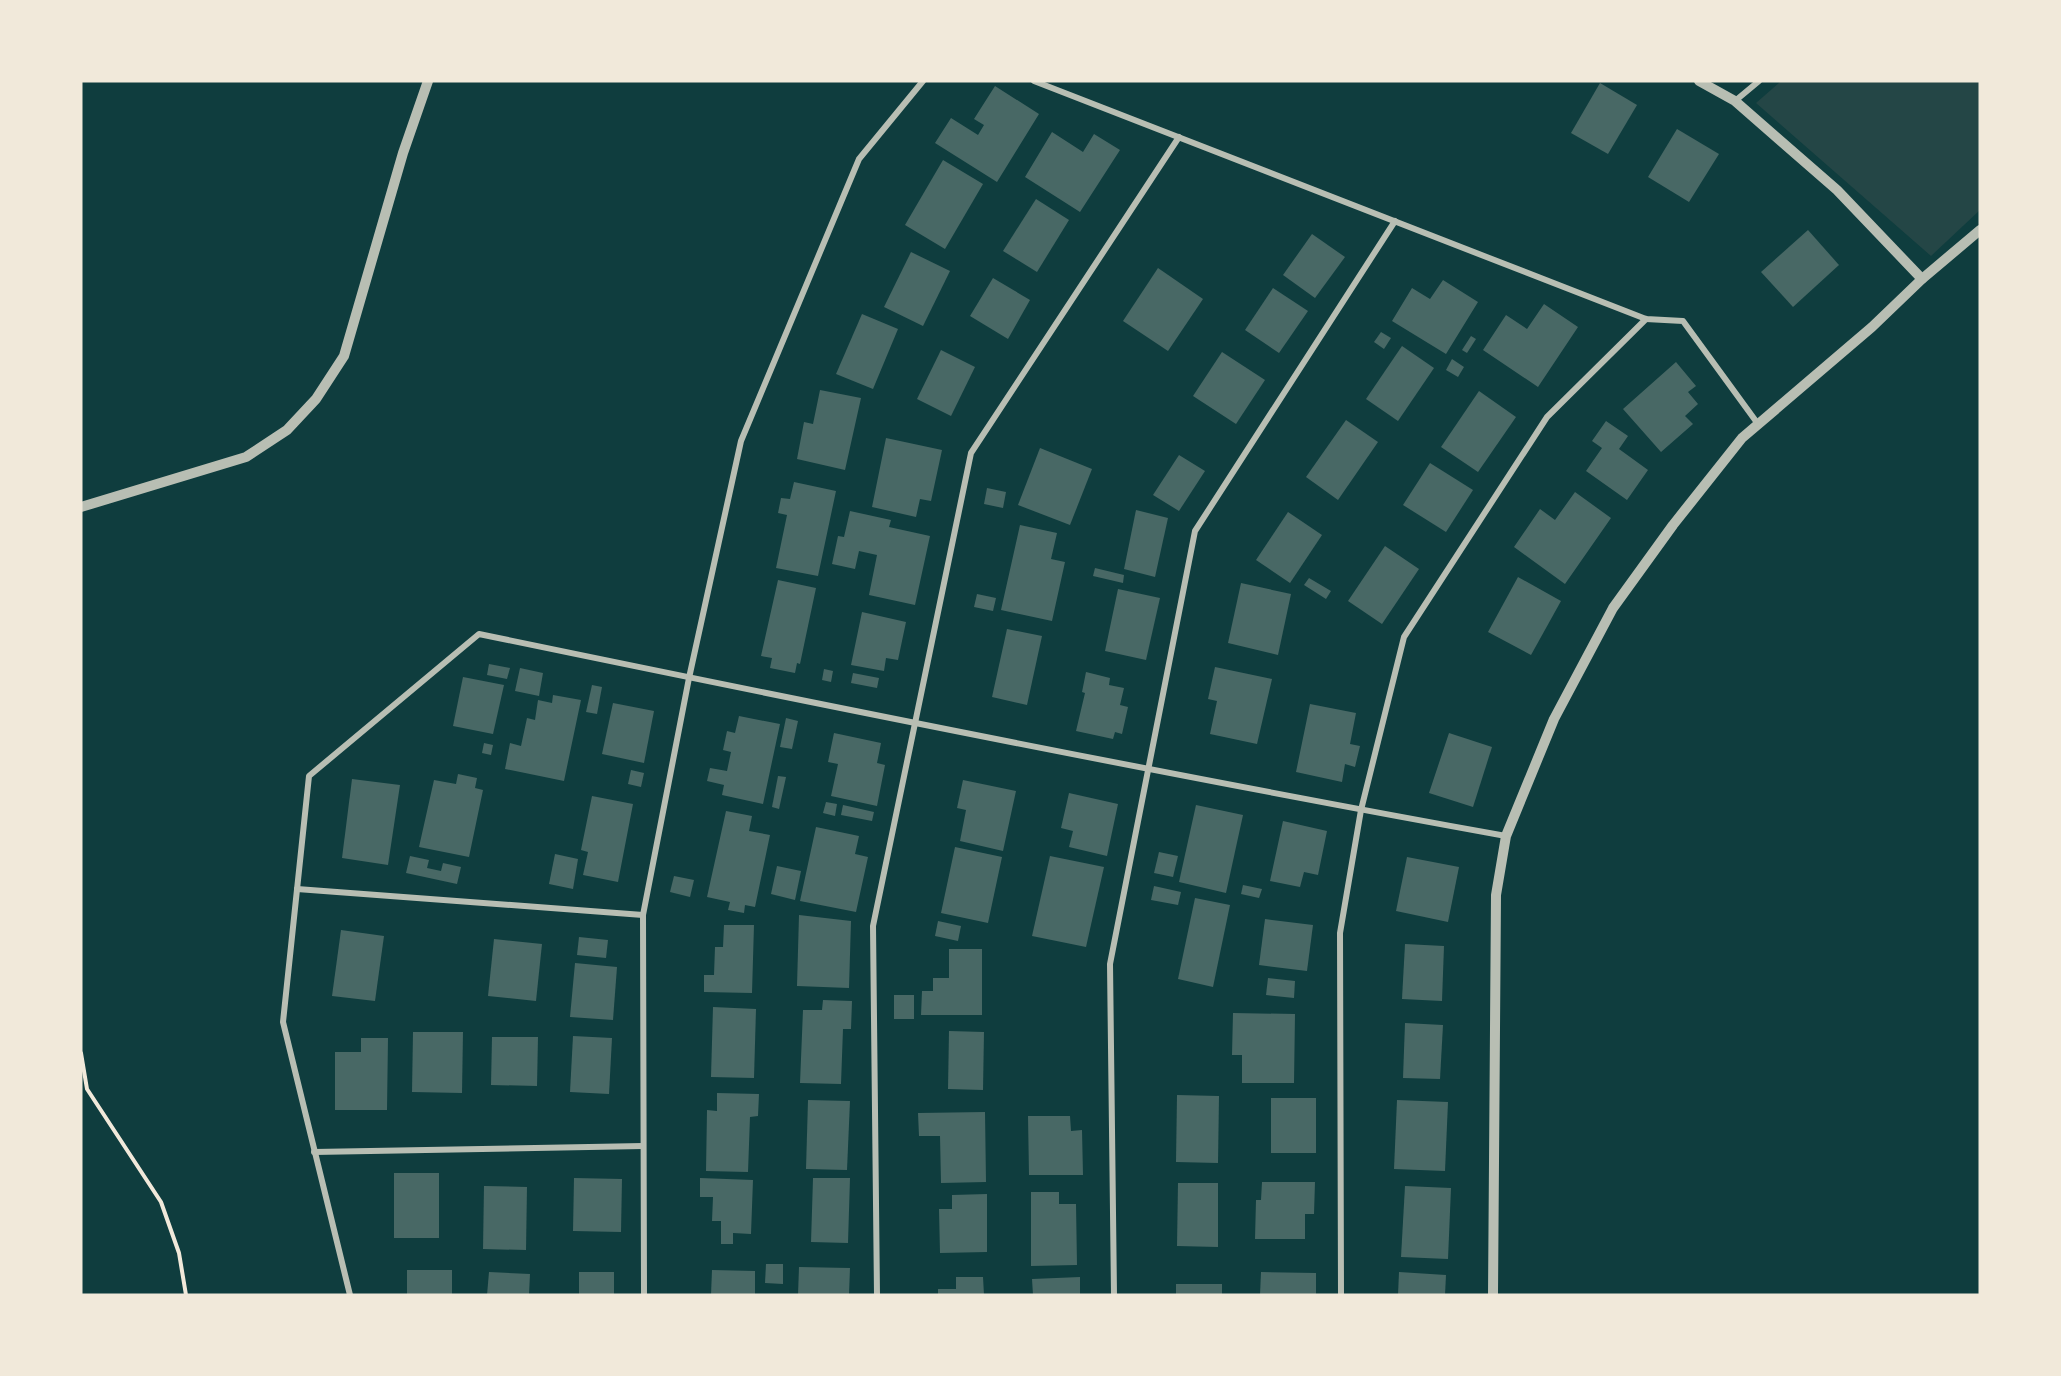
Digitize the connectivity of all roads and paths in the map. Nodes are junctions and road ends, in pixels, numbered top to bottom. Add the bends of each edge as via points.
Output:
1 (428, 81) edge
2 (923, 81) edge
3 (1034, 81) edge
4 (1699, 81) edge
5 (1759, 81) edge
6 (1736, 101) junction
7 (1179, 137) junction
8 (1395, 221) junction
9 (1980, 230) edge
10 (1922, 279) junction
11 (1646, 319) junction
12 (1758, 424) junction
13 (81, 507) edge
14 (689, 678) junction
15 (916, 723) junction
16 (1148, 768) junction
17 (1361, 810) junction
18 (1506, 836) junction
19 (297, 889) junction
20 (644, 915) junction
21 (81, 1053) edge
22 (643, 1146) junction
23 (314, 1152) junction
24 (186, 1295) edge
25 (350, 1295) edge
26 (644, 1295) edge
27 (876, 1295) edge
28 (1114, 1295) edge
29 (1341, 1295) edge
30 (1492, 1295) edge

1 - 13 street via 344,356 316,399 287,430 246,457
2 - 14 street via 859,159 741,441
3 - 7 street
4 - 6 street
5 - 6 street
6 - 10 street via 1837,190
7 - 8 street
7 - 15 street via 971,453
8 - 11 street
8 - 16 street via 1196,531
9 - 10 street
10 - 12 street
11 - 12 street via 1683,321
11 - 17 street via 1547,417 1404,637
12 - 18 street via 1701,490 1613,608 1554,719
14 - 15 street
14 - 19 street via 479,634 309,776
14 - 20 street
15 - 16 street
15 - 27 street via 873,926
16 - 17 street
16 - 28 street via 1110,964
17 - 18 street
17 - 29 street via 1340,933
18 - 30 street via 1496,895
19 - 20 street
19 - 23 street via 283,1022
20 - 22 street
21 - 24 path via 87,1089 161,1202 179,1253
22 - 23 street
22 - 26 street
23 - 25 street

